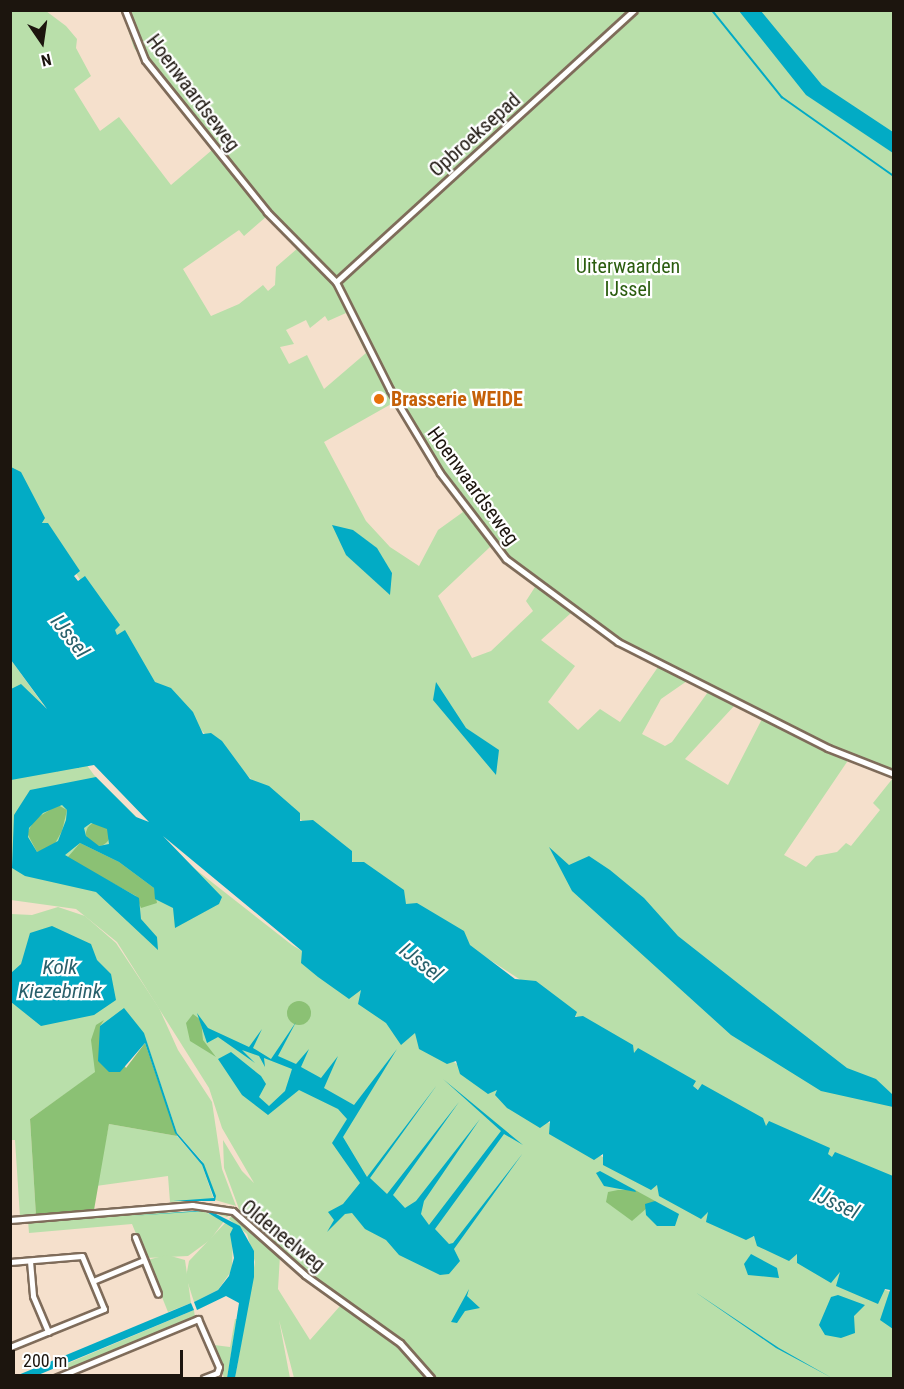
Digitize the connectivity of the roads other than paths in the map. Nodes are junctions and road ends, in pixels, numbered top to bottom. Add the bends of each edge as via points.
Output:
1 (125, 10) edge
2 (634, 10) edge
3 (336, 282) junction
4 (894, 774) edge
5 (10, 1220) edge
6 (135, 1238) dead end
7 (144, 1260) junction
8 (30, 1261) junction
9 (10, 1262) edge
10 (93, 1281) junction
11 (158, 1294) dead end
12 (48, 1332) junction
13 (10, 1347) edge
14 (67, 1376) edge
15 (55, 1378) edge
16 (204, 1378) edge
17 (431, 1378) edge

1 - 3 street, Hoenwaardseweg via 134,43 145,60 267,212
2 - 3 street, Opbroeksepad
3 - 4 street, Hoenwaardseweg via 390,390 440,473 506,559 618,642 828,748
5 - 17 street, Oldeneelweg via 192,1205 233,1211 305,1275 400,1342
6 - 7 street
7 - 10 street
7 - 11 street
8 - 9 street
8 - 10 street via 82,1256
8 - 12 street via 33,1296
10 - 12 street via 104,1309
12 - 13 street
14 - 15 street
14 - 16 street via 198,1319 219,1367 217,1373

